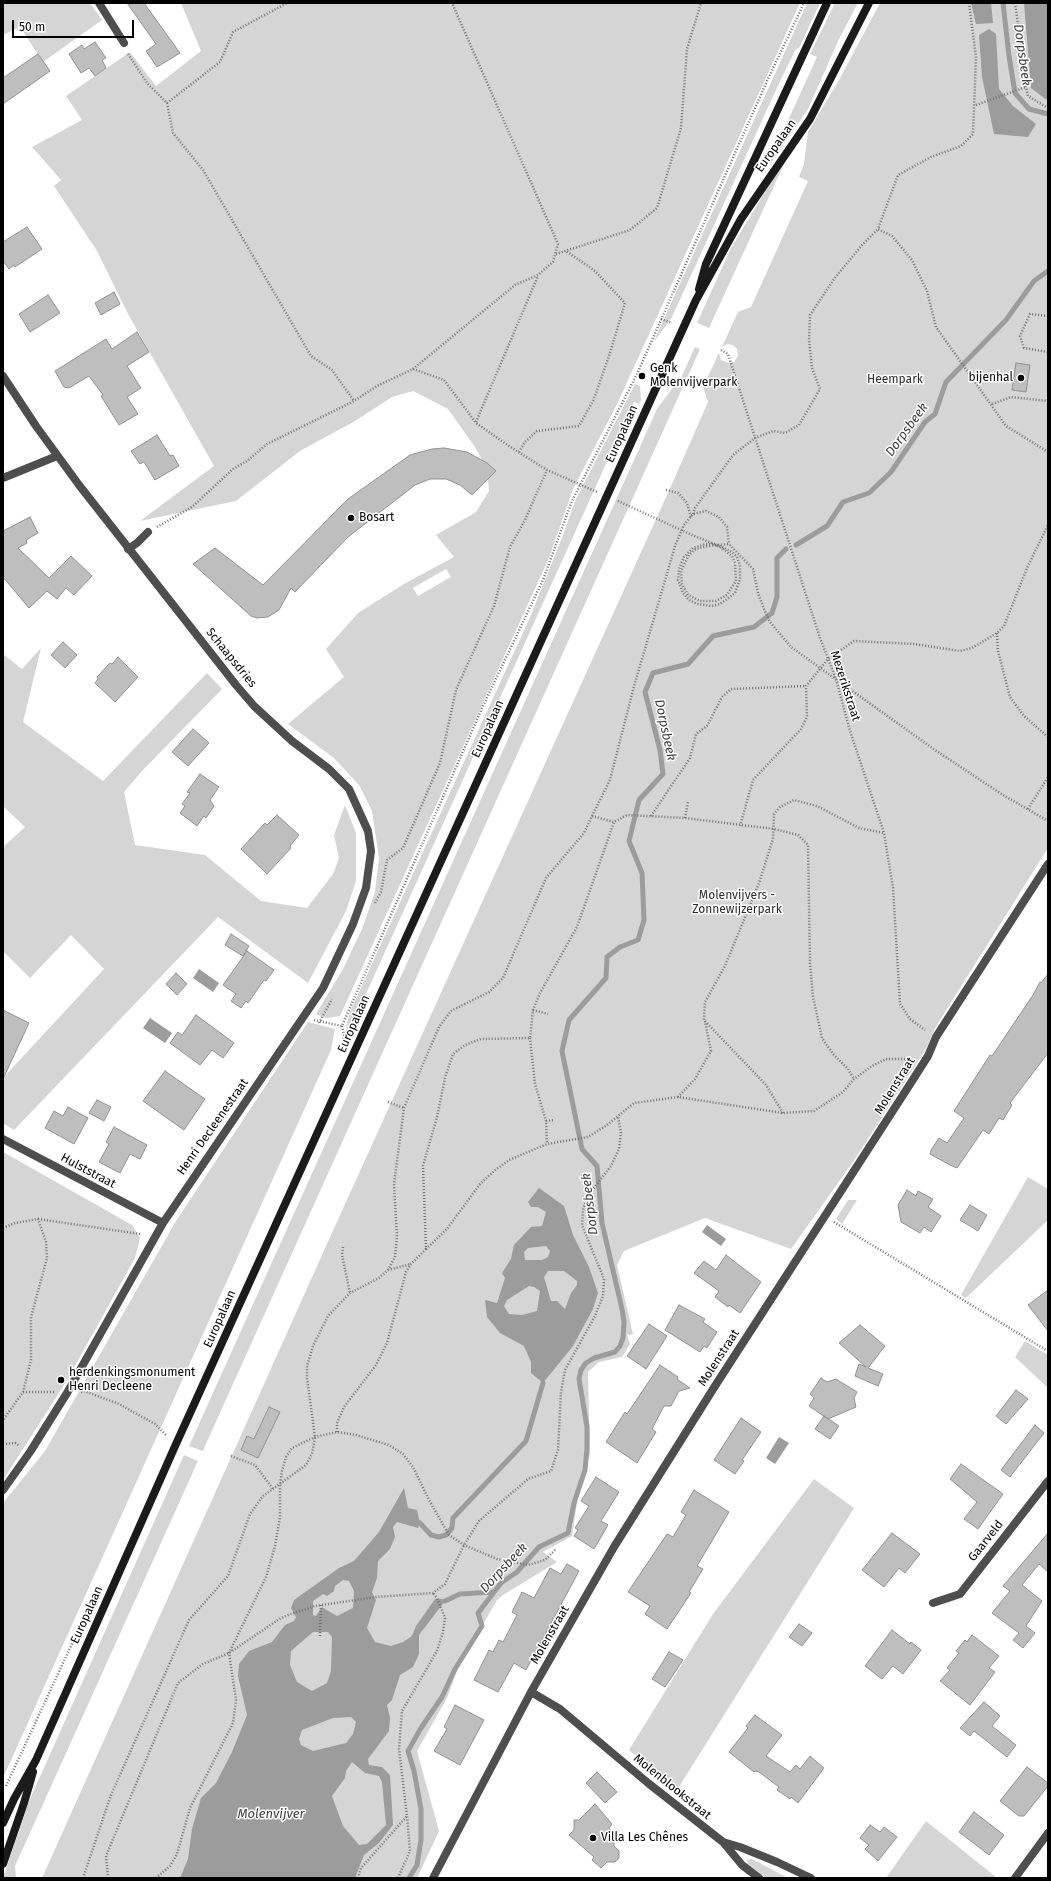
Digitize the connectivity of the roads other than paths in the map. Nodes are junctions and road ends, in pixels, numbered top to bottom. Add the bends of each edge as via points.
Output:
1 (99, 3) edge
2 (827, 3) edge
3 (869, 3) edge
4 (124, 44) road end
5 (696, 300) junction
6 (3, 376) edge
7 (57, 456) junction
8 (3, 478) edge
9 (148, 532) road end
10 (128, 549) junction
11 (329, 769) joint
12 (1048, 864) edge
13 (3, 1139) edge
14 (163, 1223) junction
15 (1048, 1481) edge
16 (3, 1490) edge
17 (933, 1603) dead end
18 (531, 1692) junction
19 (36, 1760) junction
20 (3, 1823) edge
21 (1048, 1833) edge
22 (723, 1842) junction
23 (3, 1864) edge
24 (433, 1878) edge
25 (759, 1878) edge
26 (811, 1878) edge
27 (1015, 1878) edge

1 - 4 street
2 - 5 main road, Europalaan via 706,264
3 - 5 main road, Europalaan via 810,118 742,219
5 - 19 main road, Europalaan
6 - 7 street, Schaapsdries
7 - 8 street
7 - 10 street, Schaapsdries
9 - 10 street
10 - 11 street, Schaapsdries via 254,706 292,741
11 - 14 street, Henri Decleenestraat via 349,789 368,831 371,851 366,888 361,903 323,988
12 - 18 street, Molenstraat via 936,1037 928,1056 906,1092 634,1514
13 - 14 street, Hulststraat
14 - 16 street, Henri Decleenestraat via 67,1393
15 - 17 street, Gaarveld via 960,1594
18 - 22 street, Molenblookstraat via 560,1709
18 - 24 street, Molenstraat
19 - 20 main road, Europalaan
19 - 23 main road, Europalaan
21 - 27 street
22 - 25 street via 742,1865
22 - 26 street, Molenblookstraat

